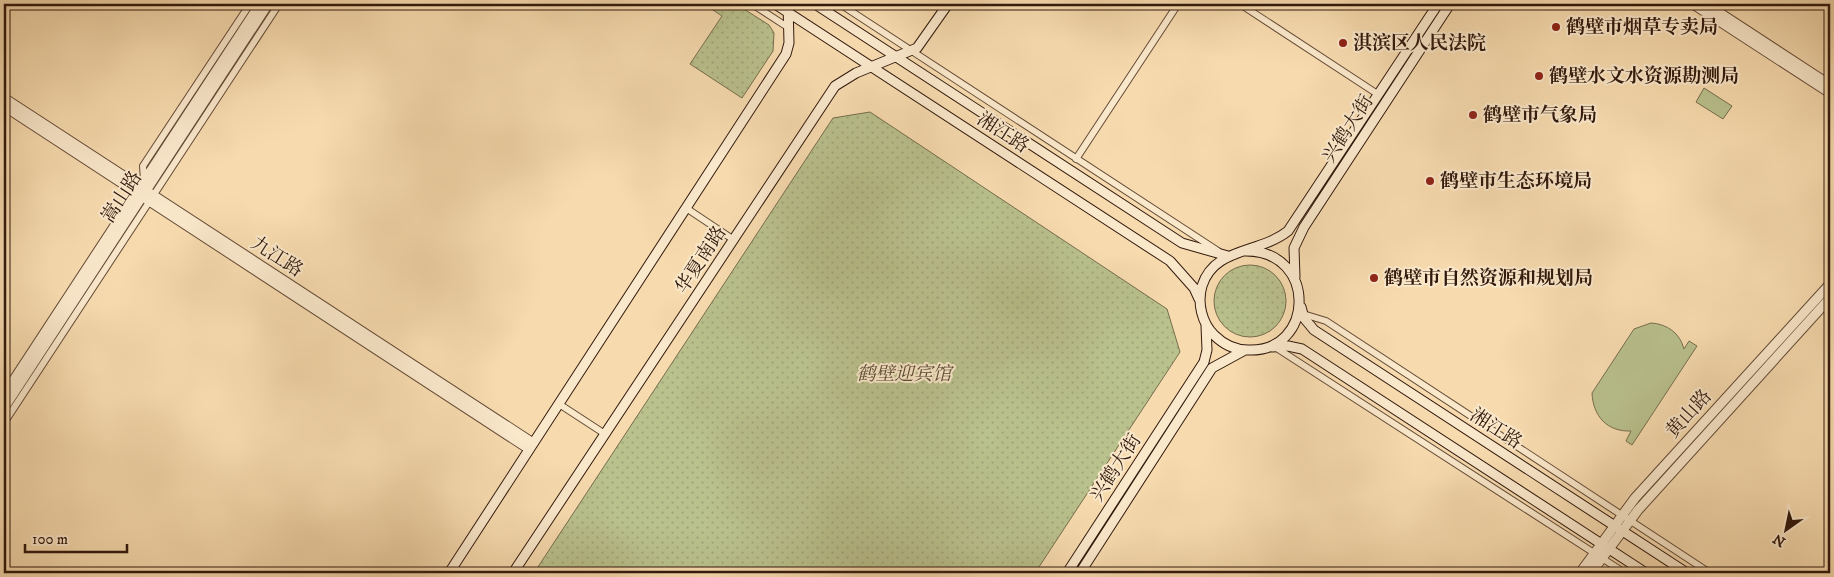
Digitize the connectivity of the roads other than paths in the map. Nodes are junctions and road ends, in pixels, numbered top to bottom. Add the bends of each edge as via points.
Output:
1 (250, 4) edge
2 (260, 4) edge
3 (268, 4) edge
4 (279, 4) edge
5 (752, 4) edge
6 (775, 4) edge
7 (816, 4) edge
8 (840, 4) edge
9 (948, 4) edge
10 (1178, 4) edge
11 (1240, 4) edge
12 (1438, 4) edge
13 (1450, 4) edge
14 (1693, 4) edge
15 (1706, 4) edge
16 (788, 8) edge
17 (789, 28) junction
18 (911, 50) junction
19 (896, 56) junction
20 (871, 66) junction
21 (1830, 85) edge
22 (1830, 93) edge
23 (1379, 95) junction
24 (4, 98) edge
25 (4, 106) edge
26 (1076, 159) junction
27 (144, 192) junction
28 (686, 208) junction
29 (734, 240) junction
30 (1246, 251) junction
31 (1228, 256) junction
32 (1295, 280) junction
33 (1830, 284) edge
34 (1830, 298) edge
35 (1300, 302) junction
36 (1200, 303) junction
37 (1303, 314) junction
38 (1206, 323) junction
39 (1271, 348) junction
40 (1245, 350) junction
41 (4, 395) edge
42 (559, 404) junction
43 (4, 408) edge
44 (4, 423) edge
45 (606, 434) junction
46 (531, 446) junction
47 (1625, 518) junction
48 (1618, 528) junction
49 (1605, 547) junction
50 (1598, 556) junction
51 (449, 573) edge
52 (513, 573) edge
53 (1067, 573) edge
54 (1080, 573) edge
55 (1580, 573) edge
56 (1591, 573) edge
57 (1625, 573) edge
58 (1646, 573) edge
59 (1687, 573) edge
60 (1710, 573) edge

1 - 27 street via 144,166
2 - 27 main road, 嵩山路
3 - 27 main road, 嵩山路
4 - 27 street
5 - 17 street
6 - 16 main road, 湘江路
7 - 19 main road, 湘江路
8 - 18 street
9 - 18 main road, 华夏南路 via 922,44
10 - 26 street
11 - 23 street
12 - 23 main road, 兴鹤大街
13 - 32 main road, 兴鹤大街 via 1304,227 1294,248
14 - 22 main road
15 - 21 main road
16 - 17 main road
16 - 20 main road, 湘江路
17 - 28 main road via 786,54
18 - 19 main road, 华夏南路
18 - 26 street
19 - 20 main road, 华夏南路
19 - 31 main road, 湘江路 via 1182,243
20 - 29 main road, 华夏南路 via 835,86
20 - 36 main road, 湘江路 via 1170,262 1194,288
23 - 30 main road, 兴鹤大街 via 1288,231 1266,245
24 - 27 main road, 九江路
25 - 27 main road, 九江路
26 - 31 street
27 - 41 main road, 嵩山路
27 - 43 main road, 嵩山路
27 - 44 street
27 - 46 main road, 九江路
28 - 29 street
28 - 42 main road
29 - 45 main road, 华夏南路
30 - 31 main road
30 - 32 main road via 1261,252 1275,258 1287,267
31 - 36 main road via 1208,274
32 - 35 main road
33 - 47 main road, 黄山路
34 - 47 main road, 黄山路
35 - 37 main road, 湘江路
35 - 39 main road via 1291,330
36 - 38 main road
37 - 47 street via 1326,321
37 - 48 main road, 湘江路 via 1314,330
38 - 40 main road via 1225,344
38 - 53 main road, 兴鹤大街 via 1204,362
39 - 40 main road
39 - 49 main road, 湘江路 via 1288,346 1302,349
39 - 50 street
40 - 54 main road, 兴鹤大街 via 1212,368
42 - 45 street
42 - 46 main road
45 - 52 main road, 华夏南路
46 - 51 main road
47 - 48 main road, 黄山路
47 - 60 street
48 - 49 main road, 黄山路
48 - 59 main road, 湘江路
49 - 50 main road, 黄山路
49 - 58 main road, 湘江路
50 - 55 main road, 黄山路
50 - 56 main road, 黄山路
50 - 57 street

